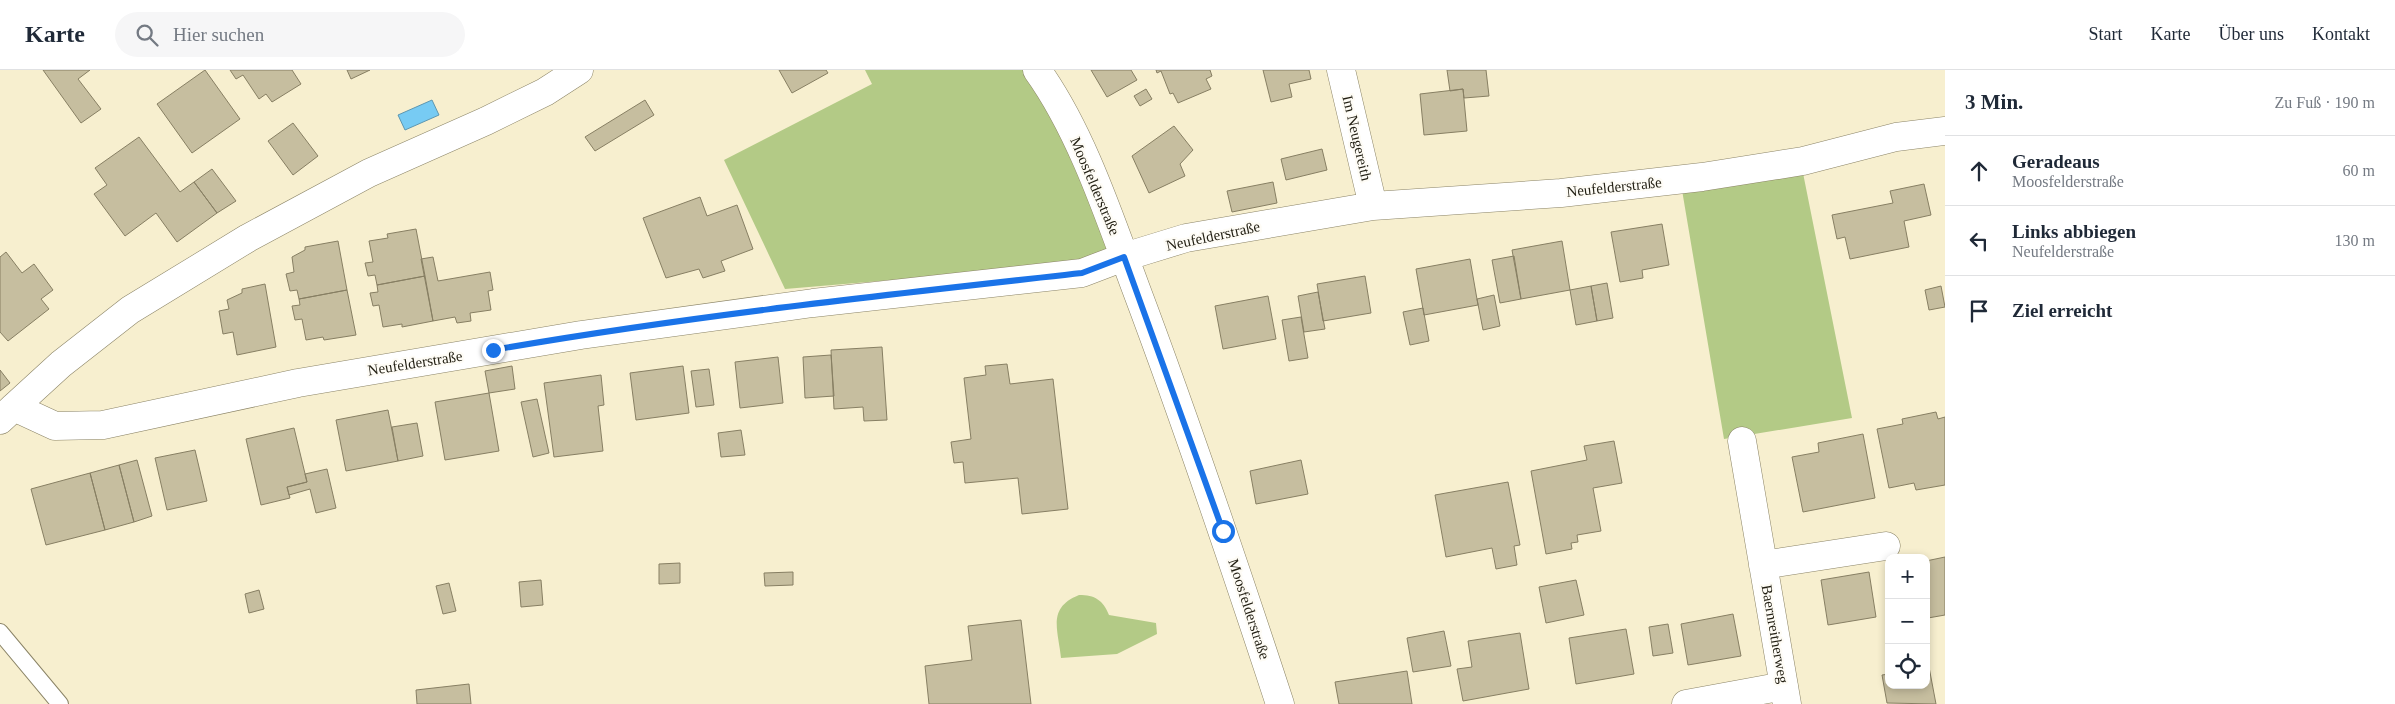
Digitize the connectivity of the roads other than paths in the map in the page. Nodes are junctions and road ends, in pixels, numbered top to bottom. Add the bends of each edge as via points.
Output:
1 (579, 70) edge
2 (1037, 70) edge
3 (1341, 70) edge
4 (1945, 131) edge
5 (1373, 206) junction
6 (1124, 257) junction
7 (7, 413) edge
8 (1742, 441) dead end
9 (1886, 546) dead end
10 (1763, 565) junction
11 (0, 632) edge
12 (1786, 695) edge
13 (60, 704) edge
14 (1280, 704) edge
15 (1686, 704) edge

1 - 7 street, Neufelderstraße via 545,92 369,173 248,238 130,310 61,364
2 - 6 street, Moosfelderstraße via 1072,130
3 - 5 street, Im Neugereith
4 - 5 street, Neufelderstraße via 1896,137 1803,161 1702,177 1561,193
5 - 6 street, Neufelderstraße via 1186,238
6 - 7 street, Neufelderstraße via 1082,273 581,335 386,367 245,393 103,425 54,426
6 - 14 street, Moosfelderstraße via 1223,531
8 - 10 street, Baernreitherweg
9 - 10 street, Baernreitherweg
10 - 12 street, Baernreitherweg
11 - 13 lane
12 - 15 street

